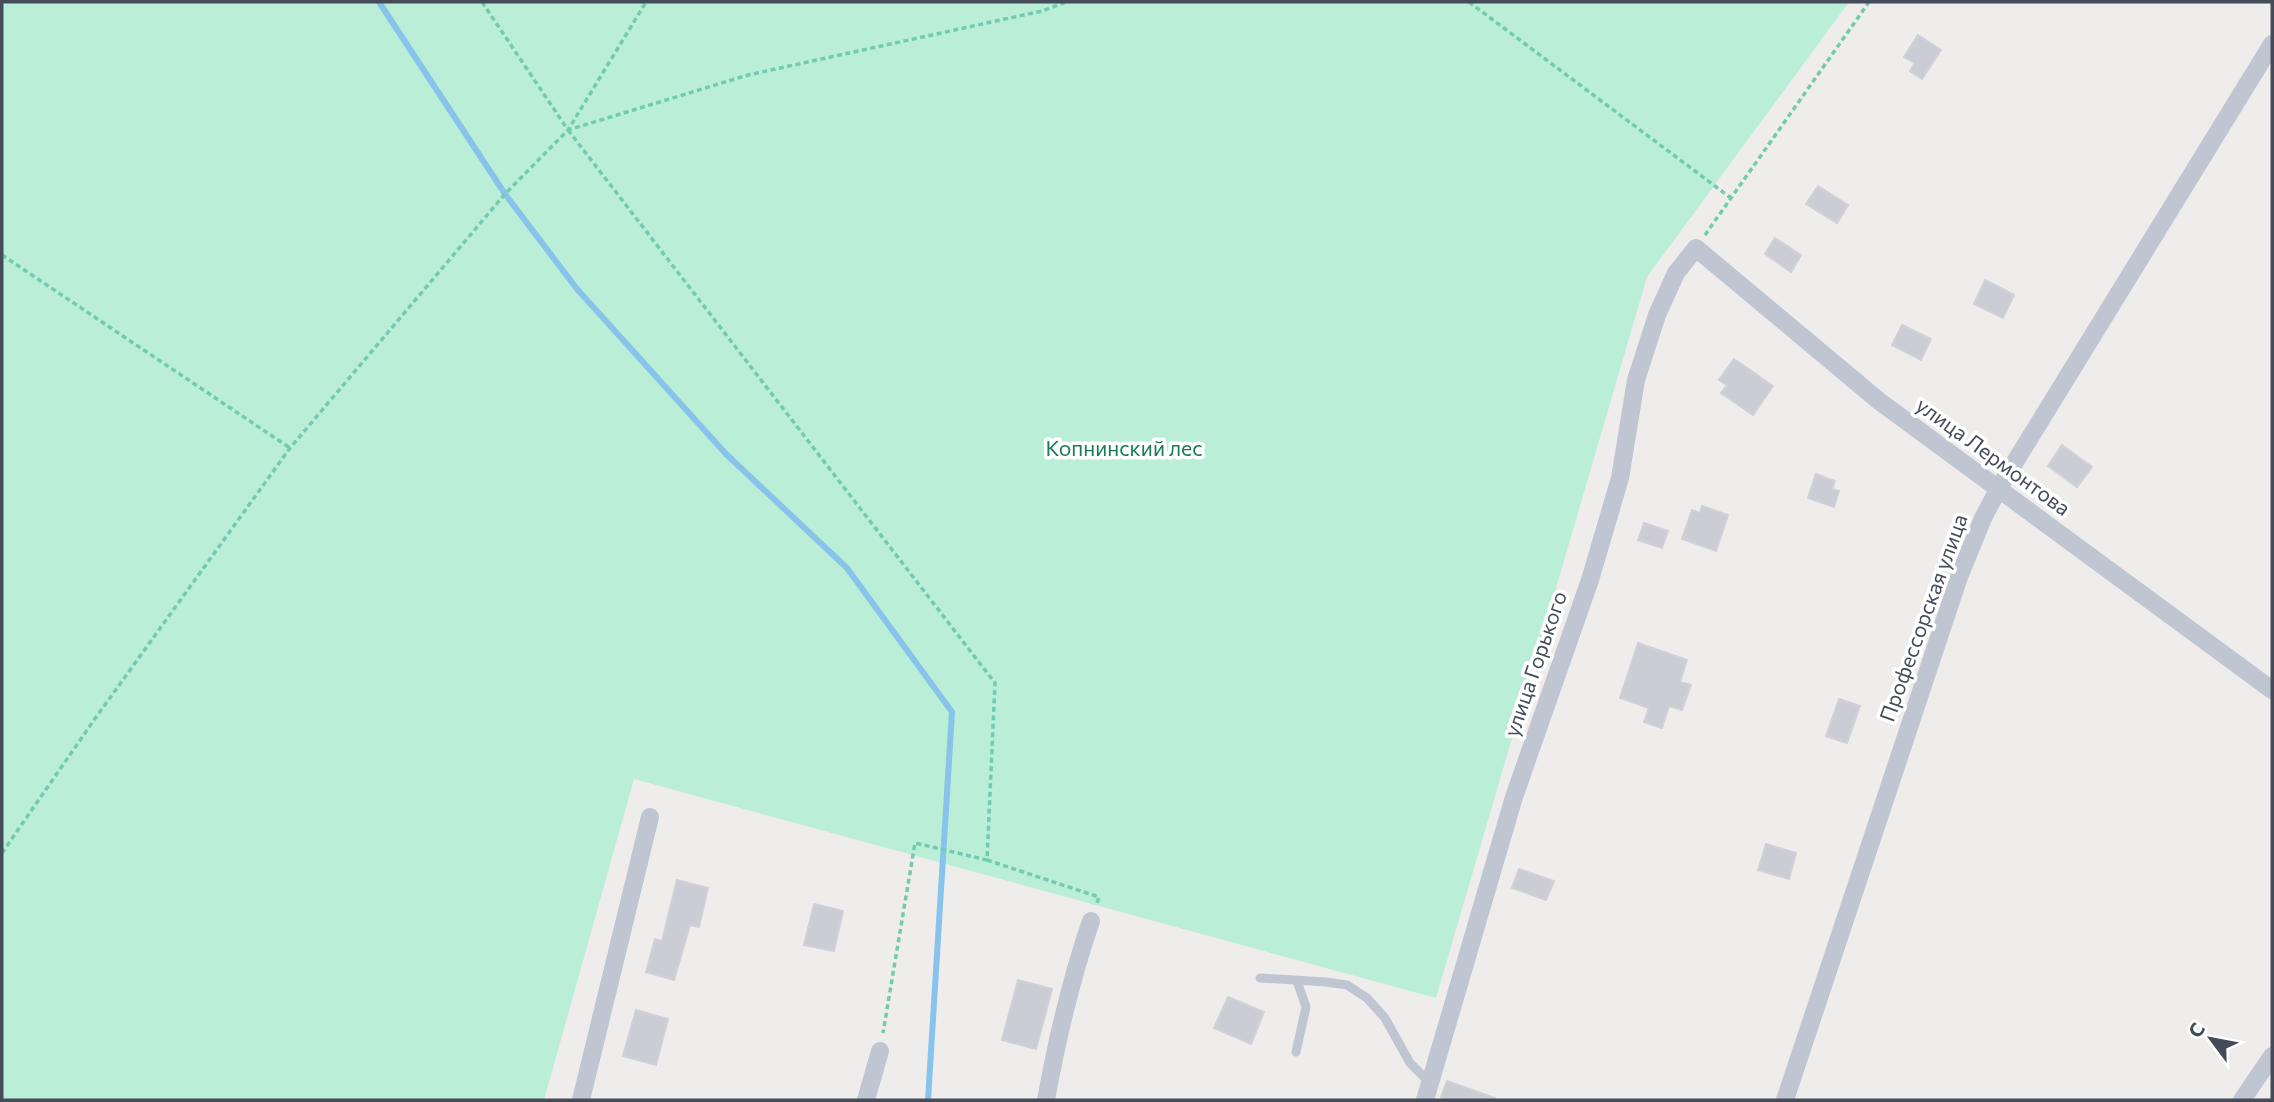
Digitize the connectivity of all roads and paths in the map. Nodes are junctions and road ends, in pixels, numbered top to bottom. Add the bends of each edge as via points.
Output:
1 (482, 2) edge
2 (646, 2) edge
3 (1066, 2) edge
4 (1469, 2) edge
5 (1869, 2) edge
6 (2272, 44) edge
7 (568, 130) junction
8 (1731, 198) junction
9 (1696, 248) junction
10 (2, 255) edge
11 (290, 448) junction
12 (1999, 488) junction
13 (2272, 690) edge
14 (650, 817) dead end
15 (2, 853) edge
16 (987, 860) junction
17 (1091, 921) joint
18 (1260, 978) dead end
19 (1297, 981) junction
20 (880, 1051) joint
21 (1296, 1052) dead end
22 (2272, 1056) edge
23 (1427, 1092) edge
24 (581, 1100) edge
25 (866, 1100) edge
26 (1046, 1100) edge
27 (1785, 1100) edge
28 (2242, 1100) edge

1 - 7 path
2 - 7 path
3 - 7 path via 748,75
4 - 8 path
5 - 8 path
6 - 12 street, Профессорская улица
7 - 11 path via 505,194
7 - 16 path via 995,684
8 - 9 path
9 - 12 street, улица Лермонтова via 1879,401
9 - 23 street, улица Горького via 1671,284 1636,380 1620,478 1590,580 1514,797
10 - 11 path
11 - 15 path
12 - 13 street, улица Лермонтова
12 - 27 street, Профессорская улица via 1959,577
14 - 24 street
16 - 17 path via 1099,897
16 - 20 path via 915,843
17 - 26 street via 1078,958
18 - 19 lane
19 - 21 lane via 1306,1007
19 - 23 lane via 1347,985 1367,998 1385,1018
20 - 25 street
22 - 28 street

